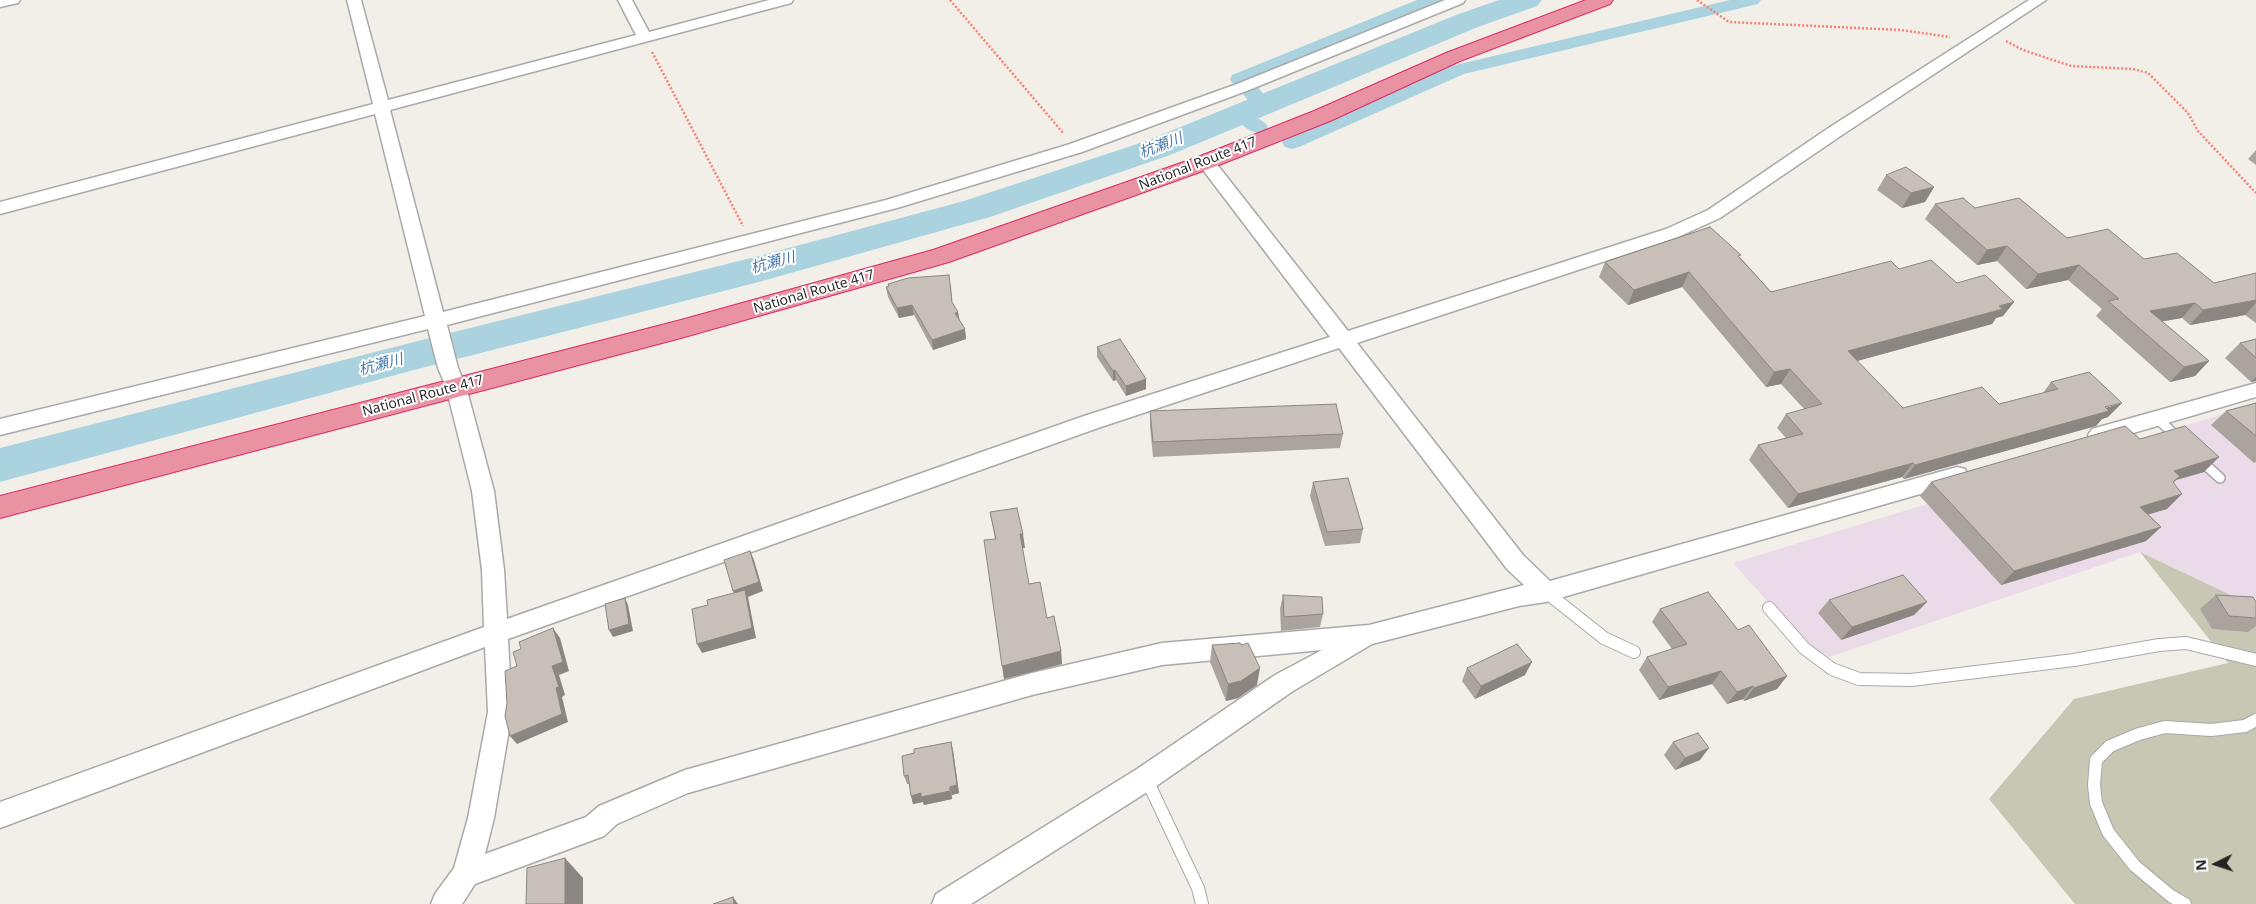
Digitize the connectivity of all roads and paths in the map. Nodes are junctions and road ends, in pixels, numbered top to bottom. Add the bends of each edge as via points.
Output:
1 (13, 0) edge
2 (354, 0) edge
3 (625, 0) edge
4 (786, 0) edge
5 (950, 0) edge
6 (1458, 0) edge
7 (1603, 0) edge
8 (1697, 0) edge
9 (2039, 0) edge
10 (0, 3) edge
11 (1992, 30) junction
12 (644, 38) junction
13 (1975, 42) junction
14 (382, 106) junction
15 (1076, 148) junction
16 (1206, 162) junction
17 (2256, 193) edge
18 (0, 208) edge
19 (750, 240) junction
20 (437, 322) junction
21 (1343, 340) junction
22 (452, 378) junction
23 (2256, 390) edge
24 (2157, 418) junction
25 (0, 427) edge
26 (2080, 440) edge
27 (1976, 470) edge
28 (2220, 478) dead end
29 (0, 508) edge
30 (1546, 592) junction
31 (1769, 608) dead end
32 (498, 632) junction
33 (1369, 636) junction
34 (1634, 652) dead end
35 (2256, 660) edge
36 (2256, 720) edge
37 (1146, 778) junction
38 (0, 815) edge
39 (466, 874) junction
40 (446, 904) edge
41 (946, 904) edge
42 (1202, 904) edge
43 (2184, 904) edge

1 - 10 street
2 - 14 street
3 - 12 street
4 - 12 street
5 - 15 path
6 - 15 street via 1243,87
7 - 16 highway, National Route 417 via 1453,57 1322,116
8 - 13 path via 1729,22 1914,31
9 - 11 street
11 - 13 street
11 - 17 path via 2023,50 2071,66 2133,69 2148,73 2188,112 2198,131
12 - 14 street
12 - 19 path
13 - 21 street via 1714,214 1672,234
14 - 18 street
14 - 20 street
15 - 19 street via 891,204
16 - 21 street
16 - 22 highway, National Route 417 via 941,256 681,329
19 - 20 street
20 - 22 street
20 - 25 street
21 - 30 street via 1515,562
21 - 32 street via 1091,422
22 - 29 highway, National Route 417
22 - 32 street via 483,491
23 - 24 street
24 - 26 street
24 - 28 lane
27 - 30 street
30 - 33 street via 1519,596
30 - 34 lane via 1604,638
31 - 35 lane via 1804,648 1832,668 1859,679 1911,680 2186,643
32 - 38 street
32 - 39 street via 500,712 481,818
33 - 37 street via 1284,683
33 - 39 street via 1162,654 1032,684 685,782 608,816 595,826
36 - 43 lane via 2245,726 2211,730 2165,727 2110,746 2096,760 2096,803 2108,832 2135,866
37 - 41 street
37 - 42 lane via 1198,888
39 - 40 street

